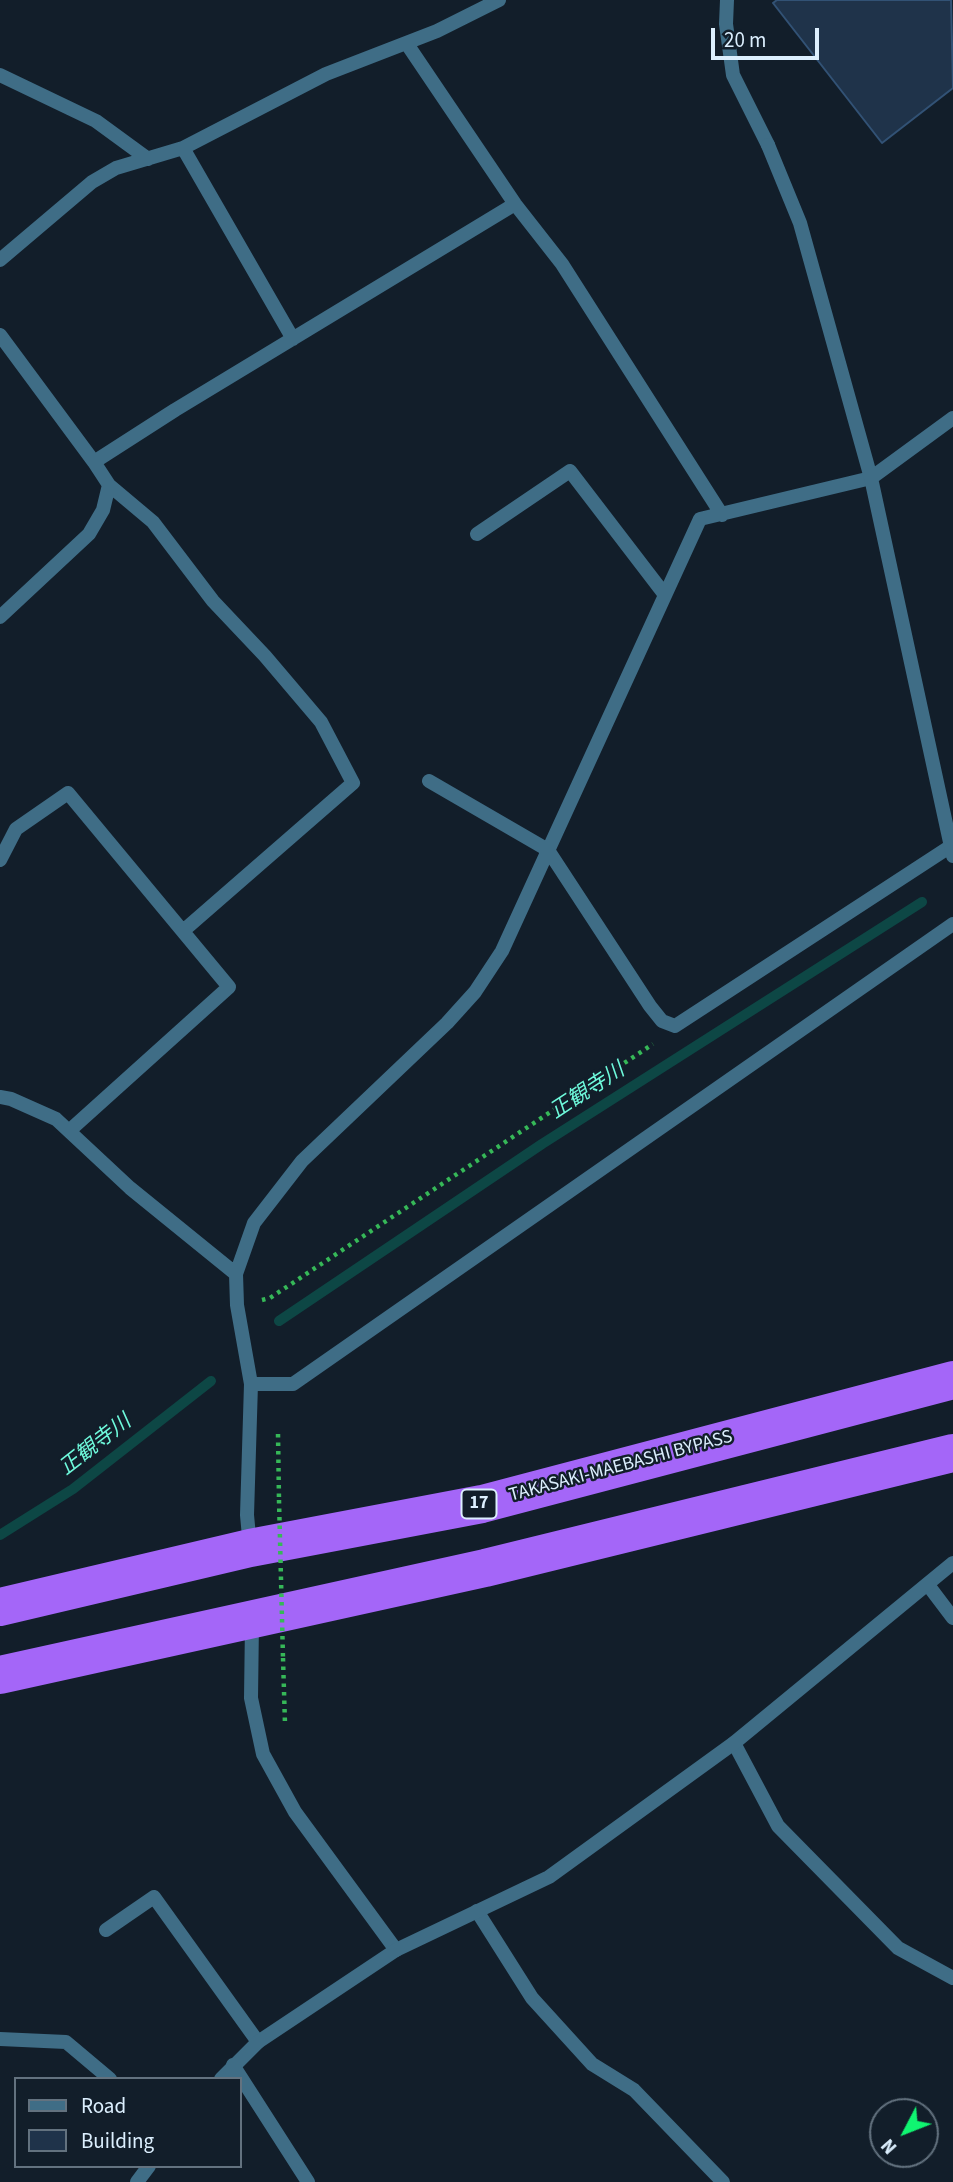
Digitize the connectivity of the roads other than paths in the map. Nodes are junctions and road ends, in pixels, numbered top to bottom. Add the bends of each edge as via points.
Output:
1 (499, 0) edge
2 (727, 0) edge
3 (407, 44) junction
4 (0, 75) edge
5 (183, 148) junction
6 (148, 159) junction
7 (515, 204) junction
8 (0, 260) edge
9 (0, 335) edge
10 (293, 339) junction
11 (953, 418) edge
12 (94, 462) junction
13 (871, 478) junction
14 (109, 485) junction
15 (722, 515) junction
16 (477, 534) dead end
17 (665, 595) junction
18 (0, 617) edge
19 (429, 781) dead end
20 (548, 850) junction
21 (952, 851) edge
22 (0, 860) edge
23 (953, 924) edge
24 (183, 931) junction
25 (0, 1097) edge
26 (69, 1131) junction
27 (236, 1274) junction
28 (953, 1380) edge
29 (251, 1384) junction
30 (953, 1453) edge
31 (250, 1548) junction
32 (953, 1563) edge
33 (928, 1585) junction
34 (0, 1607) edge
35 (953, 1618) edge
36 (252, 1620) junction
37 (0, 1675) edge
38 (734, 1743) junction
39 (477, 1911) junction
40 (106, 1930) dead end
41 (396, 1950) junction
42 (953, 1978) edge
43 (0, 2039) edge
44 (258, 2042) junction
45 (233, 2065) junction
46 (108, 2077) edge
47 (223, 2077) edge
48 (241, 2077) edge
49 (242, 2079) edge
50 (308, 2182) edge
51 (723, 2182) edge

1 - 3 street
2 - 13 street via 733,75 800,223
3 - 5 street via 326,74
3 - 7 street
4 - 6 street via 96,121
5 - 6 street
5 - 10 street
6 - 8 street via 116,168 92,182
7 - 10 street
7 - 15 street via 562,264
9 - 12 street
10 - 12 street
11 - 13 street
12 - 14 street
13 - 15 street
13 - 21 street
14 - 18 street via 103,510 89,534
14 - 24 street via 153,522 213,601 321,723 353,783
15 - 17 street via 700,519
16 - 17 street via 570,471
17 - 20 street
19 - 20 street
20 - 21 street via 650,1006 662,1021 675,1026
20 - 27 street via 502,951 475,992 302,1161 254,1223
22 - 24 street via 16,829 68,793
23 - 29 street via 293,1384
24 - 26 street via 229,986
25 - 26 street via 56,1119
26 - 27 street via 130,1188
27 - 29 street
28 - 31 highway, TAKASAKI-MAEBASHI BYPASS / 17 via 482,1504
29 - 31 street
30 - 36 highway
31 - 34 highway, TAKASAKI-MAEBASHI BYPASS / 17
32 - 33 street
33 - 35 street
33 - 38 street
36 - 37 highway
36 - 41 street via 251,1698 263,1754 295,1812
38 - 39 street via 549,1877
38 - 42 street via 778,1826 898,1948
39 - 41 street
39 - 51 street via 532,1998 592,2064 635,2090
40 - 44 street via 154,1897
41 - 44 street
43 - 46 street via 66,2042
44 - 45 street
45 - 47 street
45 - 48 street
49 - 50 street

